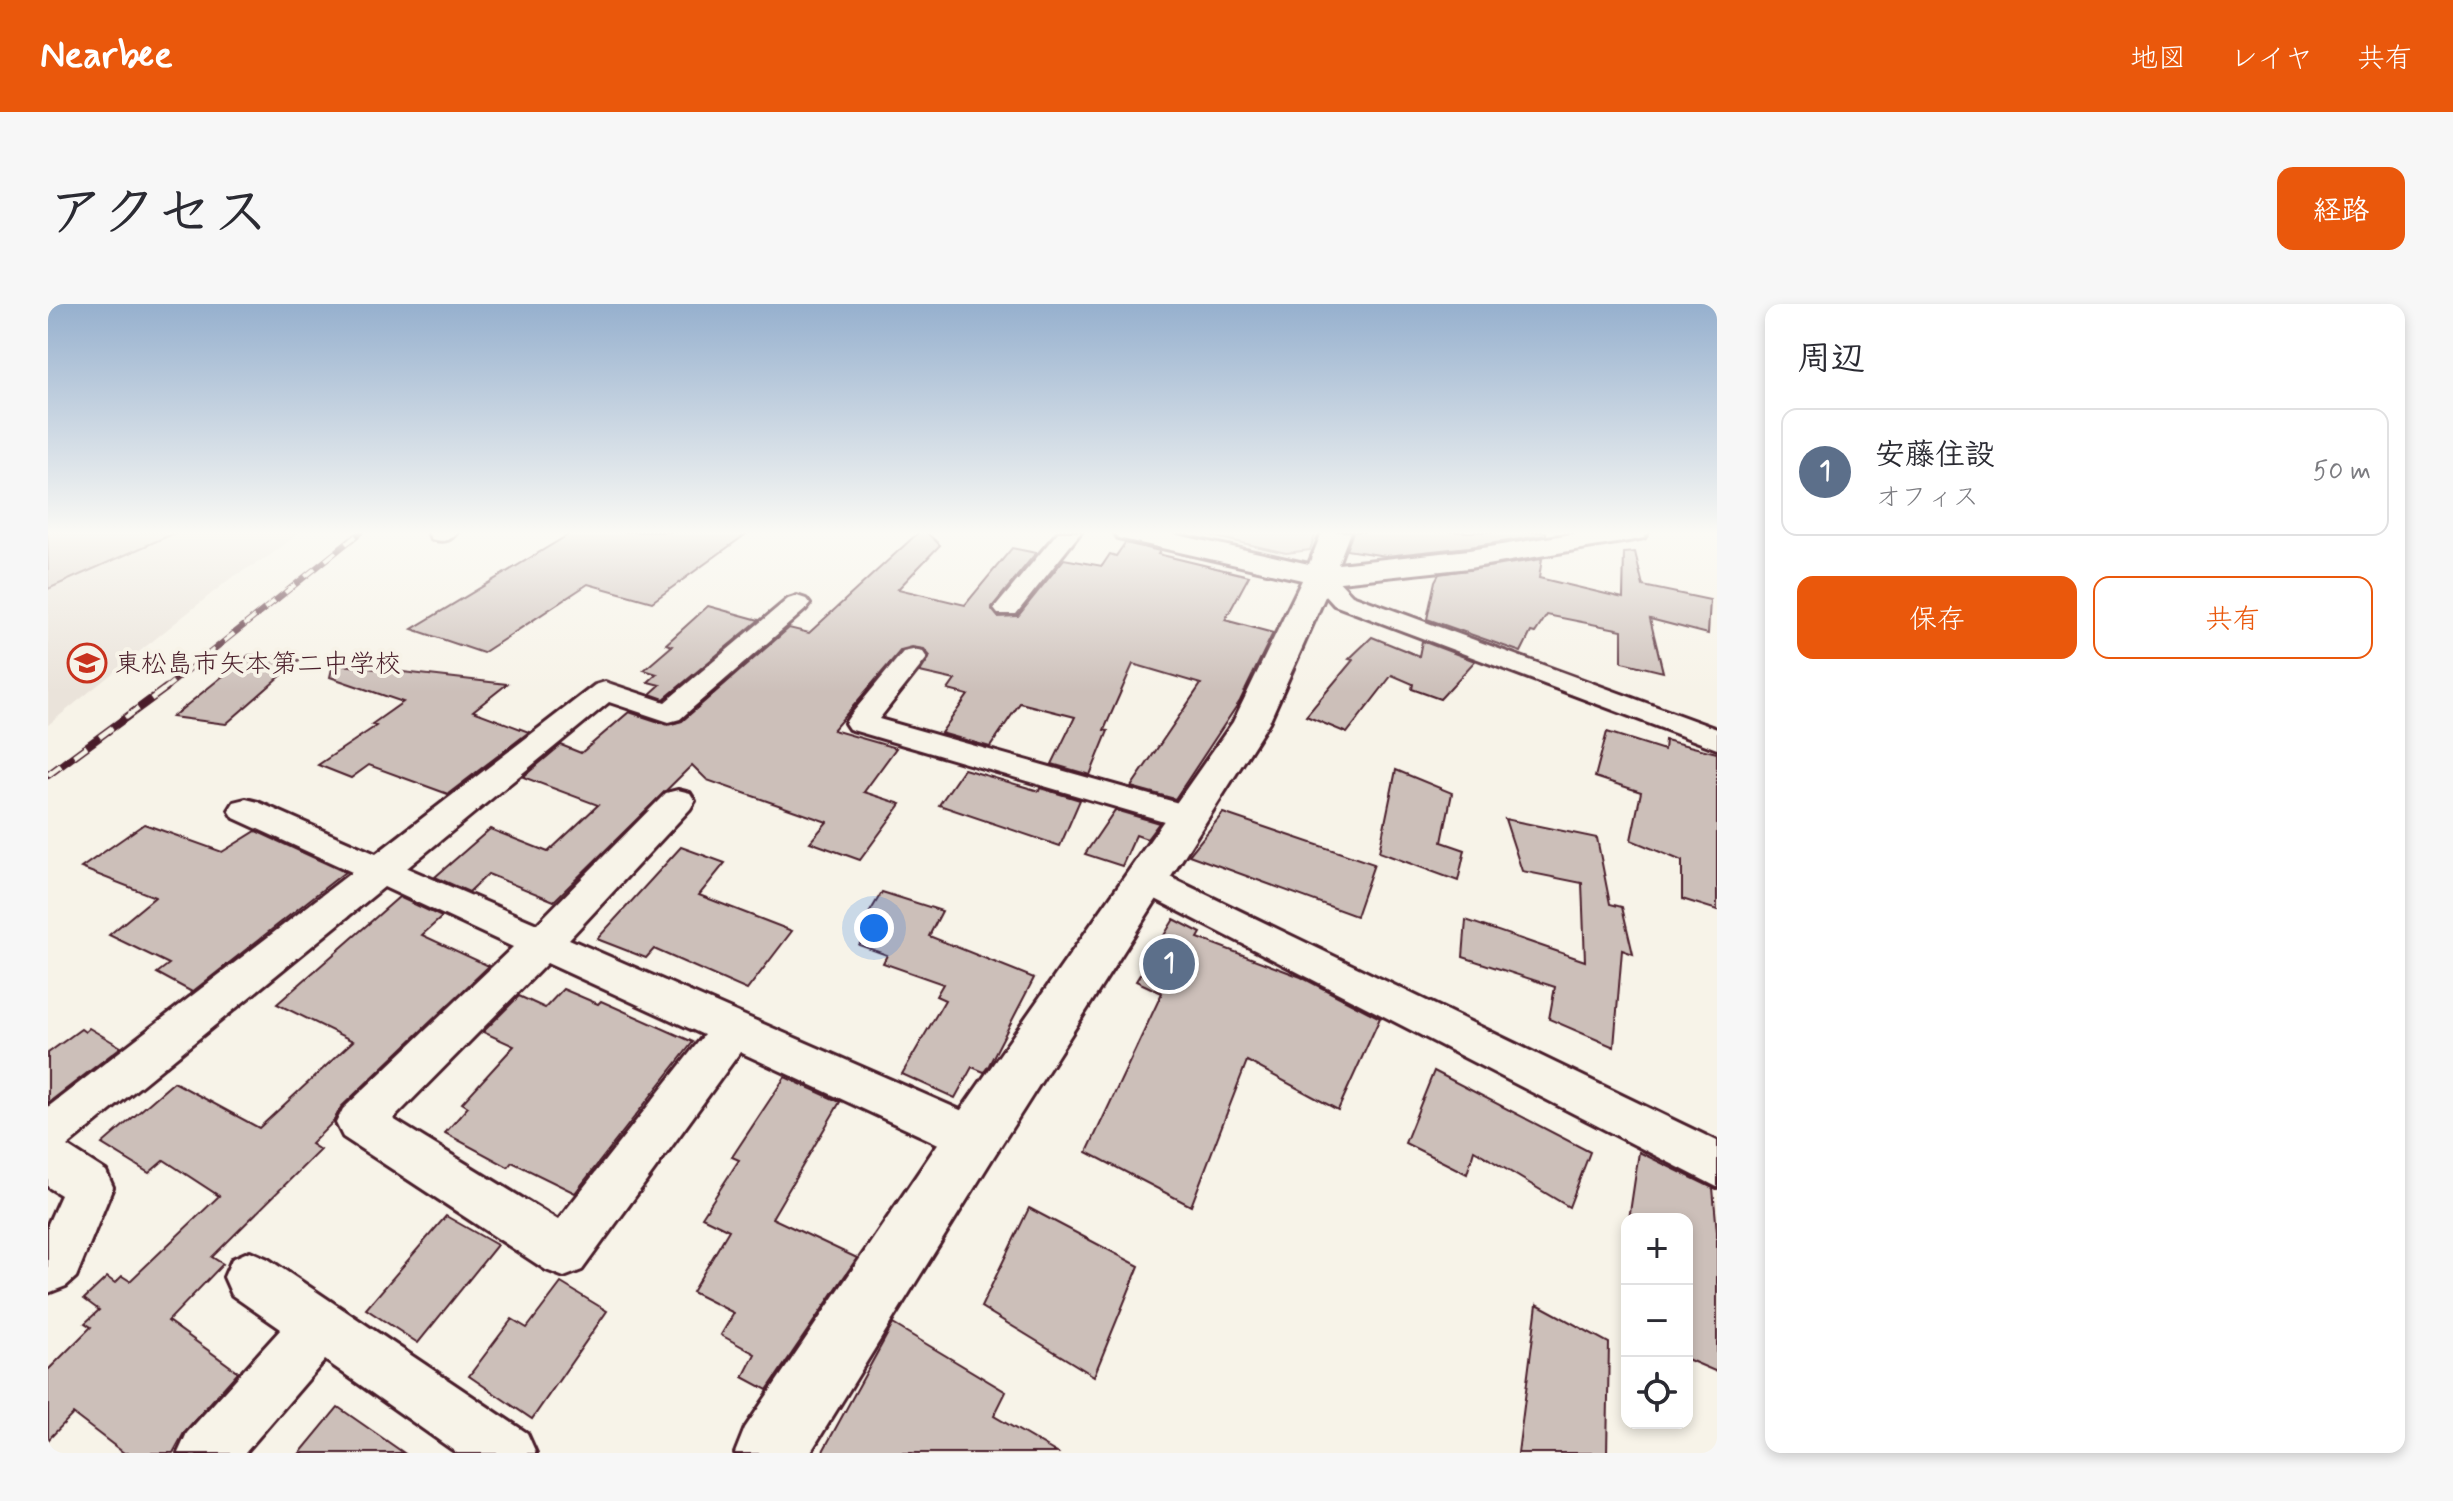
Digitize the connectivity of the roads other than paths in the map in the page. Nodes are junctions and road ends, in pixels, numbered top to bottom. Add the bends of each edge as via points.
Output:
1 (1026, 586) edge
2 (1313, 586) edge
3 (1338, 586) edge
4 (797, 604) dead end
5 (1007, 609) dead end
6 (913, 658) dead end
7 (1717, 740) edge
8 (678, 801) dead end
9 (246, 810) dead end
10 (1188, 817) junction
11 (381, 870) junction
12 (1147, 879) junction
13 (542, 943) junction
14 (733, 1029) junction
15 (48, 1134) edge
16 (974, 1138) junction
17 (48, 1160) edge
18 (1717, 1165) edge
19 (48, 1268) edge
20 (250, 1277) dead end
21 (320, 1325) junction
22 (207, 1453) edge
23 (507, 1453) edge
24 (770, 1453) edge

1 - 5 street
2 - 10 street via 1251,722
3 - 7 street via 1343,600
4 - 11 street via 669,713 605,691
6 - 10 street via 860,723
8 - 13 street
9 - 11 street
10 - 12 street
11 - 13 street
11 - 15 street
12 - 16 street
12 - 18 street
13 - 14 street
13 - 14 street via 359,1123 564,1252
14 - 16 street
16 - 24 street
17 - 19 street via 89,1187 58,1259
20 - 21 street
21 - 22 street
21 - 23 street

